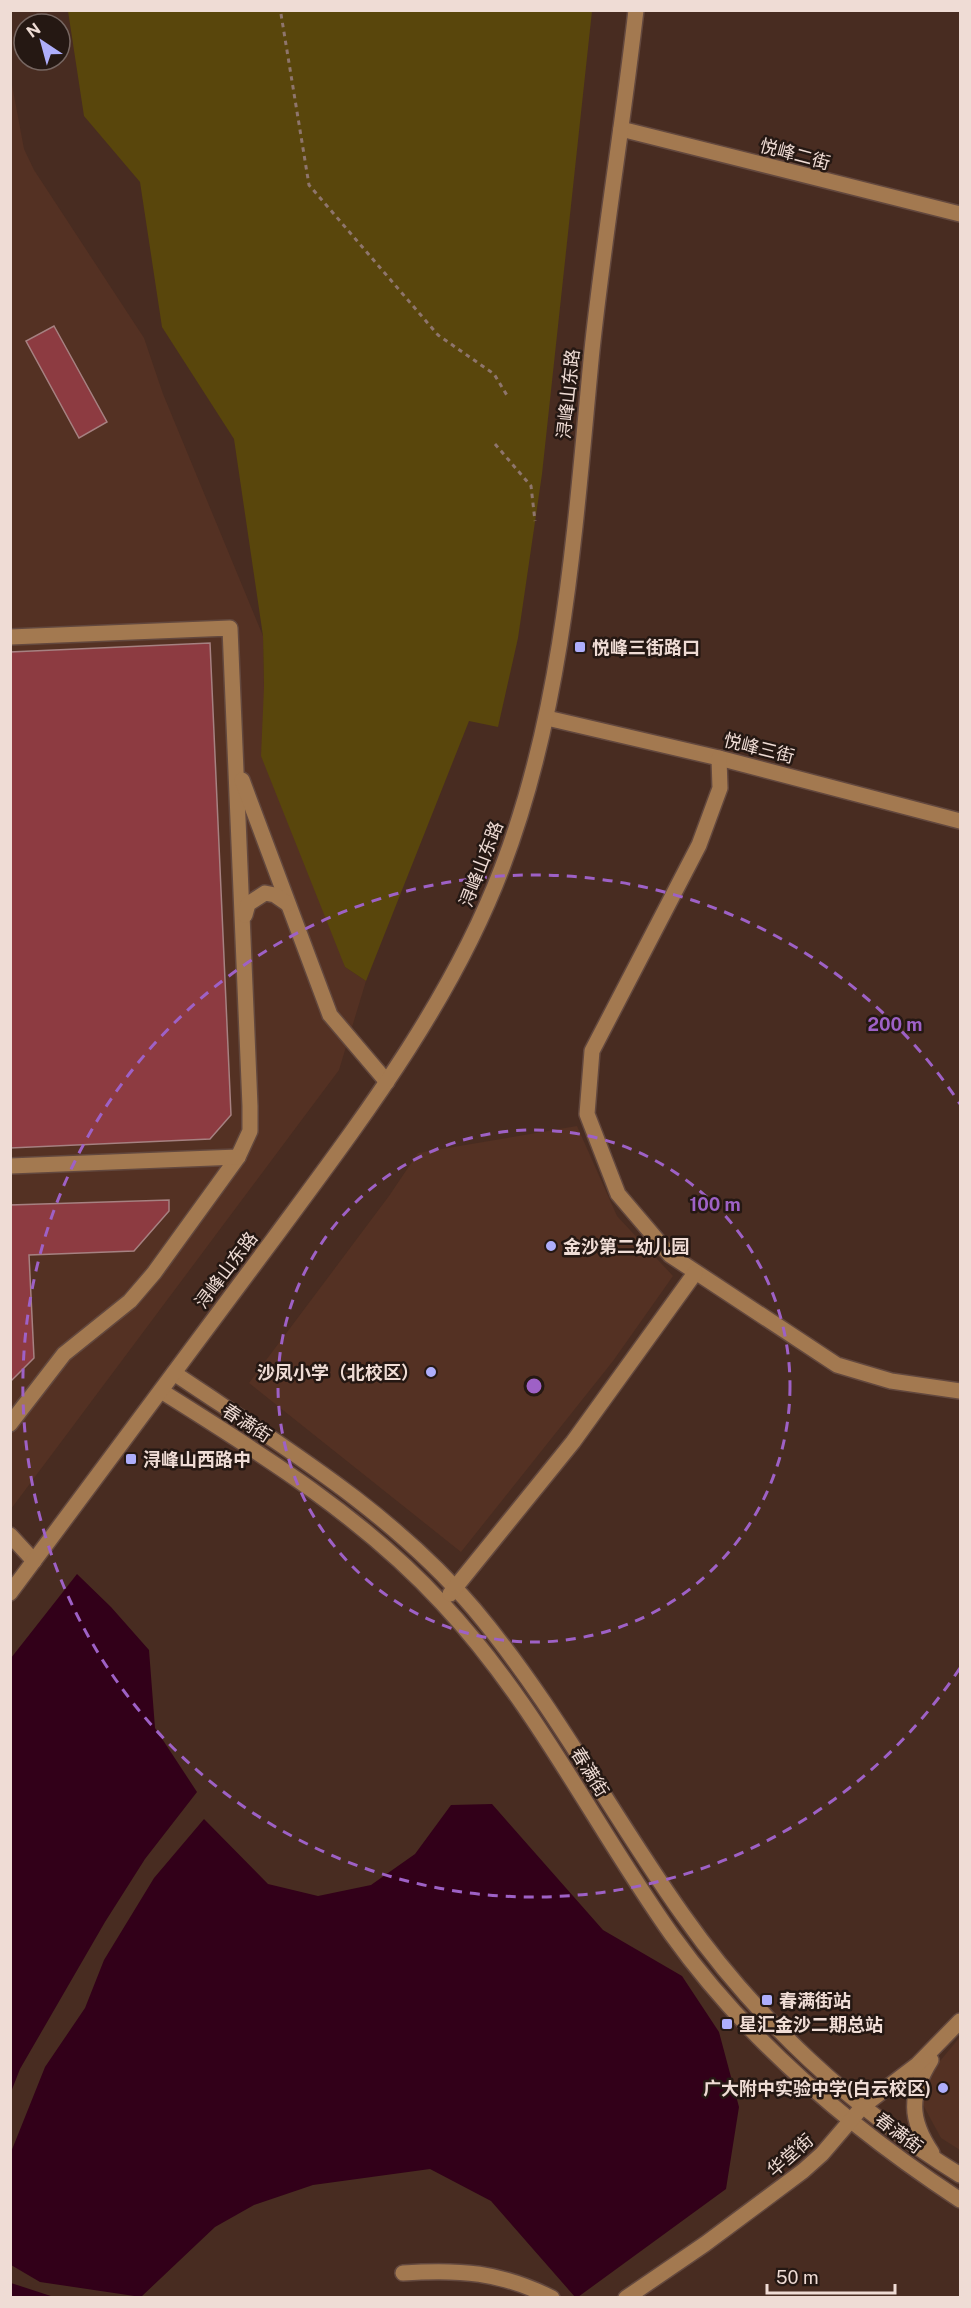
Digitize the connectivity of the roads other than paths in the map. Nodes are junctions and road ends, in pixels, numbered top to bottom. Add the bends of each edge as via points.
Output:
1 (636, 10) edge
2 (621, 129) junction
3 (960, 214) edge
4 (10, 637) edge
5 (547, 718) junction
6 (719, 758) junction
7 (237, 766) junction
8 (960, 821) edge
9 (288, 904) junction
10 (243, 921) junction
11 (387, 1082) junction
12 (238, 1157) junction
13 (10, 1166) edge
14 (695, 1273) junction
15 (174, 1373) junction
16 (161, 1391) junction
17 (960, 1391) edge
18 (10, 1424) edge
19 (10, 1535) edge
20 (34, 1561) junction
21 (456, 1589) junction
22 (10, 1593) edge
23 (442, 1602) junction
24 (960, 2021) edge
25 (942, 2043) junction
26 (863, 2106) junction
27 (851, 2121) junction
28 (935, 2158) junction
29 (960, 2175) edge
30 (960, 2200) edge
31 (403, 2273) dead end
32 (552, 2298) edge
33 (626, 2298) edge

1 - 2 street, 浔峰山东路
2 - 3 street, 悦峰二街
2 - 5 street, 浔峰山东路 via 567,590
4 - 7 street via 230,628
5 - 6 street, 悦峰三街
5 - 11 street, 浔峰山东路 via 523,807 487,904 445,989
6 - 8 street, 悦峰三街
6 - 14 street via 720,788 699,844 592,1051 586,1114 618,1194 670,1255
7 - 9 street
7 - 10 street
9 - 10 street via 265,893 248,904
9 - 11 street via 330,1015
10 - 12 street via 250,1131
11 - 15 street, 浔峰山东路
12 - 13 street
12 - 18 street via 154,1273 130,1300 64,1354
14 - 17 street via 837,1365 891,1382
14 - 21 street via 573,1442
15 - 16 street, 浔峰山东路
15 - 21 street, 春满街 via 358,1500 407,1540
16 - 20 street, 浔峰山东路
16 - 23 street, 春满街 via 314,1492 377,1541
19 - 20 street
20 - 22 street, 浔峰山东路
21 - 23 street
21 - 26 street, 春满街 via 519,1666 663,1888 710,1952 794,2045
23 - 27 street, 春满街 via 533,1720 674,1939 737,2013
24 - 25 street, 华堂街
25 - 26 street, 华堂街
25 - 28 street via 922,2073 914,2108 920,2135
26 - 27 street, 华堂街
26 - 28 street, 春满街
27 - 30 street, 春满街
27 - 33 street, 华堂街 via 822,2154 771,2197
28 - 29 street, 春满街
31 - 32 street via 480,2272

